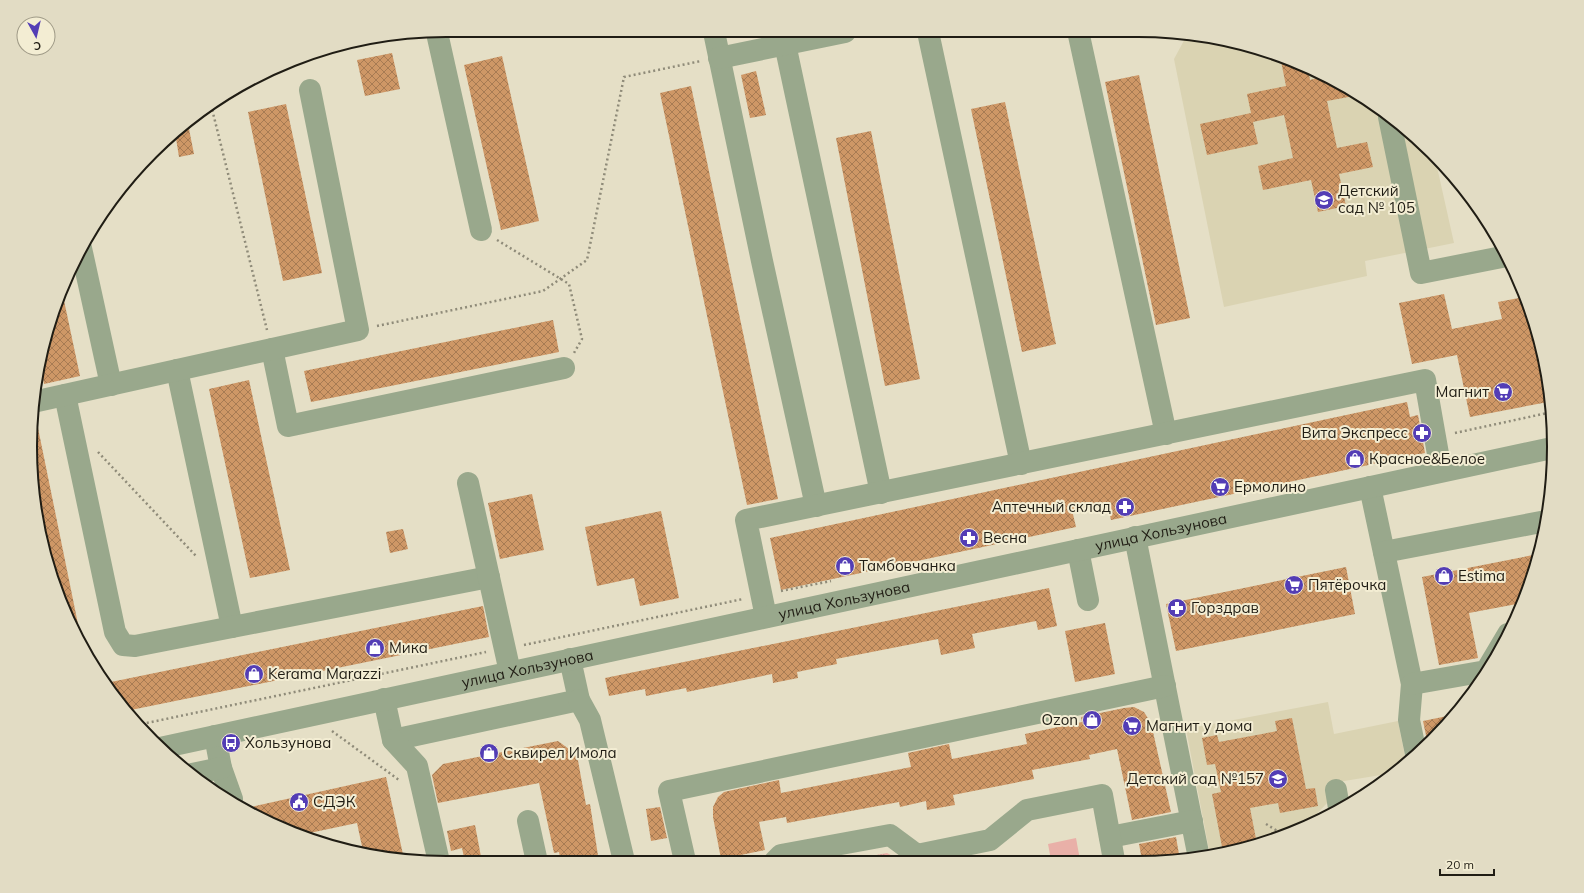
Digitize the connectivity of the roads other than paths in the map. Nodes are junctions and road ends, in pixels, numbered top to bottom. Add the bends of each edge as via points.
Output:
1 (438, 37) edge
2 (715, 37) edge
3 (820, 37) edge
4 (929, 37) edge
5 (1079, 37) edge
6 (785, 44) junction
7 (719, 58) junction
8 (310, 90) dead end
9 (1391, 125) edge
10 (481, 230) road end
11 (1501, 257) edge
12 (83, 258) edge
13 (272, 349) junction
14 (564, 368) road end
15 (177, 370) junction
16 (111, 385) junction
17 (65, 395) junction
18 (40, 400) edge
19 (1166, 434) junction
20 (1547, 449) edge
21 (1021, 464) junction
22 (1441, 471) junction
23 (468, 483) dead end
24 (1370, 487) junction
25 (881, 493) junction
26 (816, 506) junction
27 (1540, 522) edge
28 (1135, 537) junction
29 (1078, 550) junction
30 (1384, 552) junction
31 (489, 576) junction
32 (1088, 600) dead end
33 (766, 617) junction
34 (232, 627) junction
35 (570, 659) junction
36 (510, 672) junction
37 (1479, 672) edge
38 (1412, 684) junction
39 (1165, 686) junction
40 (384, 699) junction
41 (579, 700) junction
42 (215, 736) junction
43 (393, 740) junction
44 (168, 746) edge
45 (1415, 748) edge
46 (221, 768) junction
47 (199, 773) edge
48 (230, 794) edge
49 (528, 821) dead end
50 (1192, 821) junction
51 (1110, 837) junction
52 (1198, 851) edge
53 (438, 856) edge
54 (536, 856) edge
55 (623, 856) edge
56 (684, 856) edge
57 (781, 856) edge
58 (1113, 856) edge

1 - 10 street
2 - 7 street
3 - 6 street
4 - 21 street
5 - 19 street
6 - 7 street
6 - 25 street
7 - 26 street
8 - 13 street via 358,330
9 - 11 street via 1421,273
12 - 16 street
13 - 14 street via 288,426
13 - 15 street
15 - 16 street
15 - 34 street
16 - 17 street
17 - 18 street
17 - 34 street via 115,632 123,645 135,646
19 - 21 street
19 - 22 street via 1425,380
20 - 22 street, улица Хользунова
21 - 25 street
22 - 24 street, улица Хользунова
23 - 31 street
24 - 28 street, улица Хользунова
24 - 30 street
25 - 26 street
26 - 33 street via 746,520
27 - 30 street
28 - 29 street, улица Хользунова
28 - 39 street
29 - 32 street
29 - 33 street, улица Хользунова
30 - 38 street
31 - 34 street
31 - 36 street
33 - 35 street, улица Хользунова
35 - 36 street, улица Хользунова
35 - 41 street
36 - 40 street, улица Хользунова
37 - 38 street
38 - 45 street via 1409,720
39 - 50 street
39 - 56 street via 669,791
40 - 42 street, улица Хользунова
40 - 43 street
41 - 43 street
41 - 55 street via 590,720
42 - 44 street, улица Хользунова
42 - 46 street
43 - 53 street via 417,766
46 - 47 street
46 - 48 street
49 - 54 street
50 - 51 street
50 - 52 street
51 - 57 street via 1102,795 1028,810 990,840 917,855 890,835
51 - 58 street

